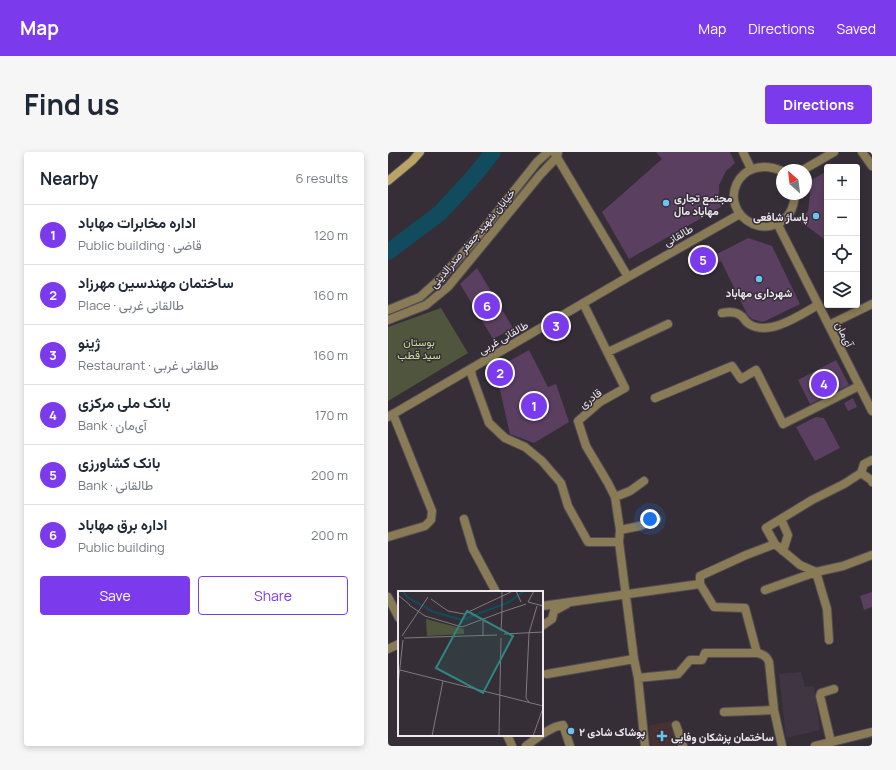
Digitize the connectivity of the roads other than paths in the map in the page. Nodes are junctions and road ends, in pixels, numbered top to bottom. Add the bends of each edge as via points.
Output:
1 (420, 152) edge
2 (548, 152) edge
3 (743, 152) edge
4 (834, 152) edge
5 (862, 152) edge
6 (556, 154) edge
7 (812, 165) edge
8 (872, 166) edge
9 (776, 168) edge
10 (751, 169) junction
11 (388, 181) edge
12 (794, 200) edge
13 (740, 214) junction
14 (777, 223) junction
15 (628, 277) junction
16 (583, 303) junction
17 (818, 304) junction
18 (872, 304) edge
19 (388, 310) edge
20 (722, 313) dead end
21 (388, 320) edge
22 (668, 324) dead end
23 (829, 325) junction
24 (608, 352) junction
25 (471, 368) junction
26 (859, 386) junction
27 (655, 398) dead end
28 (872, 411) edge
29 (390, 415) edge
30 (872, 460) edge
31 (861, 473) junction
32 (644, 480) dead end
33 (872, 482) edge
34 (615, 497) junction
35 (464, 519) dead end
36 (657, 519) dead end
37 (781, 519) junction
38 (620, 530) junction
39 (388, 537) edge
40 (619, 542) junction
41 (776, 544) junction
42 (783, 551) junction
43 (872, 555) edge
44 (816, 572) junction
45 (700, 584) junction
46 (765, 590) dead end
47 (495, 591) edge
48 (626, 594) junction
49 (388, 597) edge
50 (571, 602) junction
51 (543, 606) edge
52 (398, 616) edge
53 (543, 625) edge
54 (829, 640) dead end
55 (398, 645) edge
56 (388, 650) edge
57 (757, 653) junction
58 (634, 659) junction
59 (547, 674) dead end
60 (638, 678) junction
61 (834, 689) dead end
62 (774, 710) junction
63 (724, 712) dead end
64 (676, 725) dead end
65 (872, 732) edge
66 (543, 734) edge
67 (507, 736) edge
68 (540, 736) edge
69 (831, 742) junction
70 (512, 746) edge
71 (526, 746) edge
72 (570, 746) edge
73 (645, 746) edge
74 (683, 746) edge
75 (782, 746) edge
76 (815, 746) edge

1 - 11 main road
2 - 19 street, خیابان شهید جعفر صدرالدینی via 436,283 420,297
3 - 10 street
4 - 7 street
5 - 8 street
6 - 15 street
6 - 21 street, خیابان شهید جعفر صدرالدینی via 448,287 426,305
9 - 10 street via 762,165
10 - 13 street via 738,180 735,188 735,206
12 - 14 street via 791,212
13 - 14 street via 747,221 757,225
13 - 15 street, طالقانی
14 - 17 street, آی‌مان
15 - 16 street, طالقانی غربی
16 - 24 street, قادری
16 - 25 street, طالقانی غربی
17 - 20 street via 788,322 758,329 747,323 740,315 732,312
17 - 23 street, آی‌مان
18 - 23 street
22 - 24 street
23 - 26 street, آی‌مان
24 - 34 street, قادری via 625,388 600,402 578,421 586,446
25 - 29 street, طالقانی غربی
25 - 40 street via 489,423 505,438 525,446 561,483 568,506 588,542
26 - 27 street via 783,424 756,370 741,379 732,366
26 - 28 street, آی‌مان
29 - 39 street via 432,511 431,520 425,526
30 - 31 street via 864,464
31 - 33 street
31 - 37 street
32 - 34 street
34 - 38 street, قادری
35 - 47 street via 473,548
36 - 38 street
37 - 41 street via 766,528
37 - 42 street via 788,535
38 - 40 street, قادری
40 - 48 street, قادری
41 - 42 street
41 - 45 street via 700,576
42 - 44 street via 800,565
43 - 44 street via 843,566
44 - 46 street
44 - 54 street via 827,609
45 - 48 street
45 - 57 street via 714,606 745,608
48 - 50 street
48 - 58 street, قادری
49 - 52 street
50 - 51 street
50 - 53 street via 554,612 552,619
55 - 56 street
57 - 60 street via 705,653 702,660 690,660 678,674
57 - 62 street via 763,654 769,662
58 - 59 street
58 - 60 street, قادری
60 - 73 street, قادری
61 - 69 street via 821,693 820,696
62 - 63 street
62 - 75 street
64 - 74 street
65 - 69 street
66 - 72 street via 563,725
67 - 70 street
68 - 71 street
69 - 76 street

